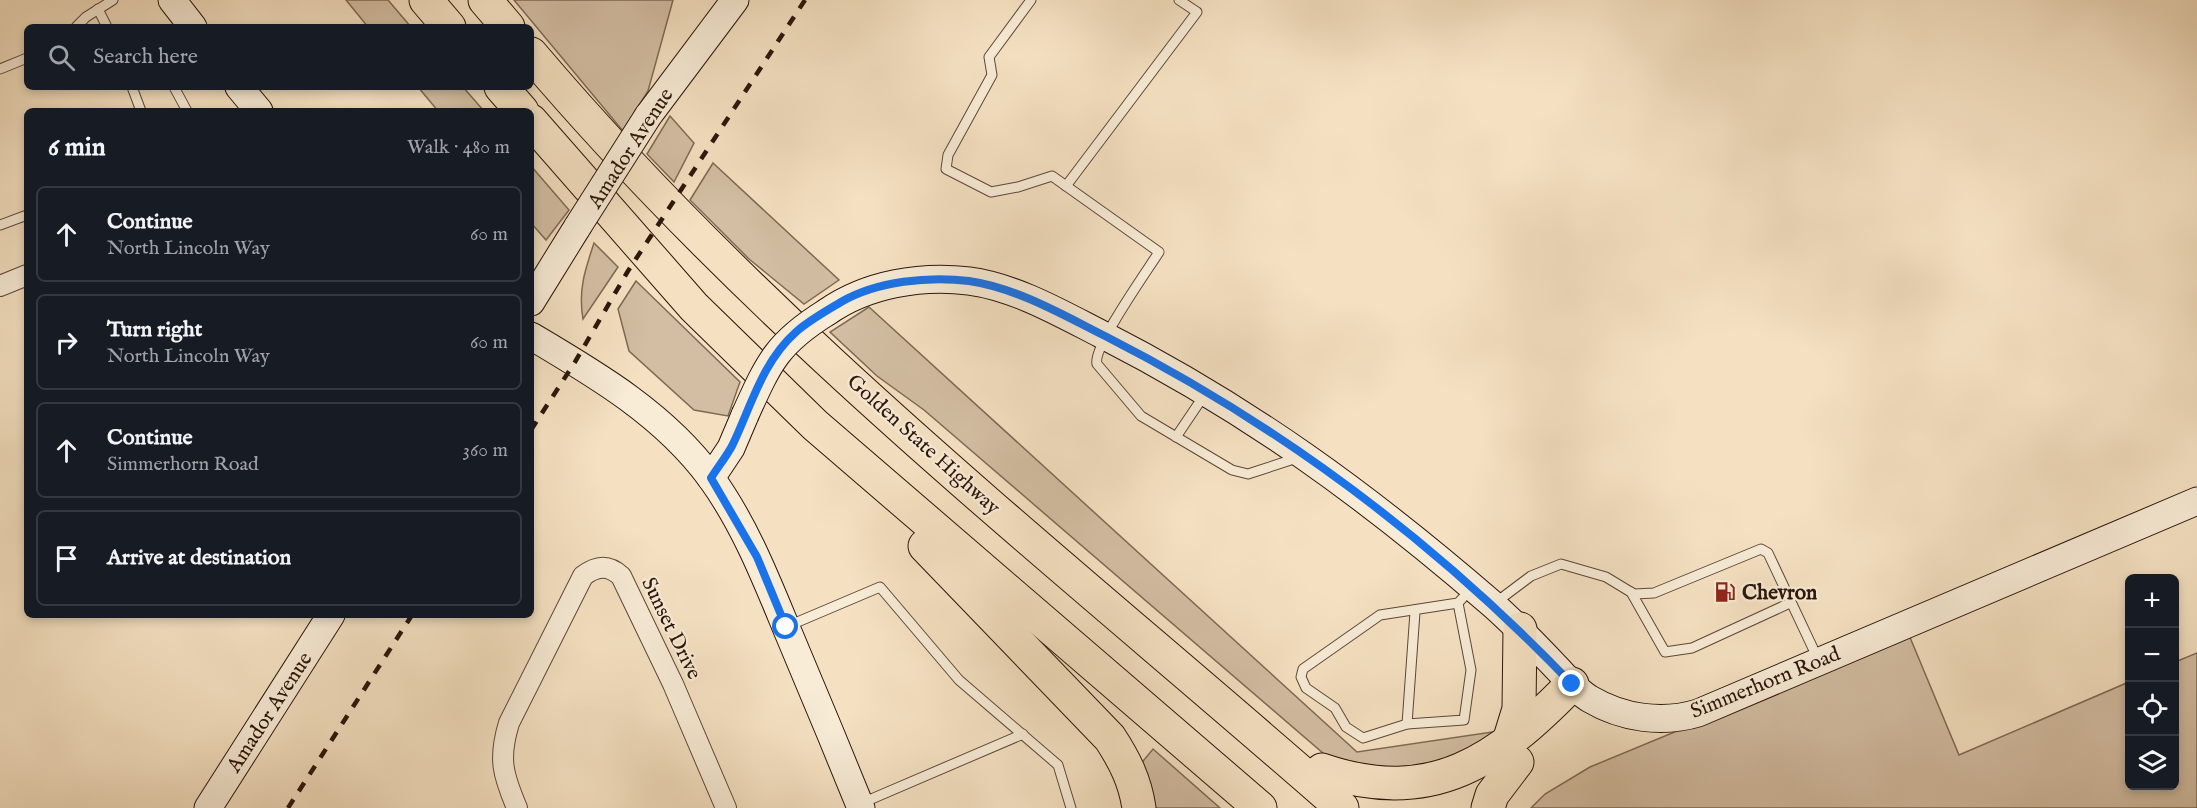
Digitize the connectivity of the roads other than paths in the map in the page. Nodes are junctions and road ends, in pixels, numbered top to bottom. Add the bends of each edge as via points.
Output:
1 (113, 0) edge
2 (172, 0) edge
3 (426, 0) edge
4 (485, 0) edge
5 (735, 0) edge
6 (1031, 0) edge
7 (1179, 0) edge
8 (98, 9) junction
9 (80, 24) edge
10 (105, 24) edge
11 (191, 24) edge
12 (446, 24) edge
13 (505, 24) edge
14 (534, 57) edge
15 (24, 59) edge
16 (0, 69) edge
17 (133, 90) edge
18 (176, 90) edge
19 (242, 90) edge
20 (504, 90) edge
21 (140, 108) edge
22 (185, 108) edge
23 (256, 108) edge
24 (519, 108) edge
25 (534, 125) edge
26 (1066, 186) junction
27 (24, 216) edge
28 (0, 225) edge
29 (24, 276) edge
30 (0, 286) edge
31 (534, 297) edge
32 (1106, 336) junction
33 (534, 338) edge
34 (1207, 391) junction
35 (815, 425) junction
36 (1176, 436) junction
37 (1305, 455) junction
38 (711, 478) junction
39 (2197, 501) edge
40 (1631, 592) junction
41 (1466, 595) junction
42 (1791, 603) junction
43 (1493, 605) junction
44 (1415, 612) junction
45 (329, 618) edge
46 (786, 627) junction
47 (1520, 629) junction
48 (1818, 660) junction
49 (1200, 683) junction
50 (1581, 692) junction
51 (1407, 724) junction
52 (1023, 734) junction
53 (1504, 754) junction
54 (861, 806) edge
55 (208, 808) edge
56 (517, 808) edge
57 (726, 808) edge
58 (1071, 808) edge
59 (1139, 808) edge
60 (1260, 808) edge
61 (1342, 808) edge
62 (1488, 808) edge

1 - 8 lane
2 - 11 street
3 - 12 highway
4 - 13 highway
5 - 31 street, Amador Avenue, bridge via 648,116
6 - 26 lane via 989,57 992,75 948,155 946,169 991,192 1052,176
7 - 26 lane via 1197,12
8 - 9 lane
8 - 10 lane
14 - 49 highway, Golden State Highway via 643,179 728,265 875,403
15 - 16 lane
17 - 21 lane
18 - 22 lane
19 - 23 street
20 - 24 highway
25 - 35 highway via 694,307
26 - 32 lane via 1159,252
27 - 28 lane
29 - 30 street
32 - 34 street, Simmerhorn Road
32 - 36 lane via 1097,353 1097,364 1141,416
32 - 38 street, Simmerhorn Road, bridge via 1011,292 969,281 905,282 863,293 796,331 779,350 731,448
33 - 38 street via 636,403
34 - 36 lane
34 - 37 street, Simmerhorn Road
35 - 59 highway via 895,516 1110,738 1125,760
35 - 60 highway
36 - 37 lane via 1232,470 1248,474
37 - 41 street, Simmerhorn Road via 1411,534
38 - 46 street via 757,557
39 - 48 street, Simmerhorn Road
40 - 42 lane via 1654,593 1761,549 1768,553
40 - 42 lane via 1665,652 1692,648
40 - 43 lane via 1606,577 1561,564 1531,576
41 - 43 street, Simmerhorn Road
41 - 44 lane
41 - 51 lane via 1471,670 1464,720
42 - 48 lane
43 - 47 street, Simmerhorn Road
44 - 51 lane
44 - 51 lane via 1380,615 1303,669 1301,677 1306,688 1335,708 1353,734 1363,738
45 - 55 street, Amador Avenue
46 - 52 lane via 880,587 960,680
46 - 54 street
47 - 50 street, Simmerhorn Road
47 - 53 highway via 1520,709
48 - 50 street, Simmerhorn Road via 1690,715 1650,719 1627,714
49 - 53 highway via 1329,776 1378,800 1422,803 1443,798 1466,788
49 - 61 highway, Golden State Highway
50 - 53 highway
50 - 62 highway via 1518,761 1492,795
52 - 54 lane
52 - 58 lane via 1058,765
56 - 57 street, Sunset Drive via 502,765 502,744 509,723 583,576 592,568 604,567 621,576

